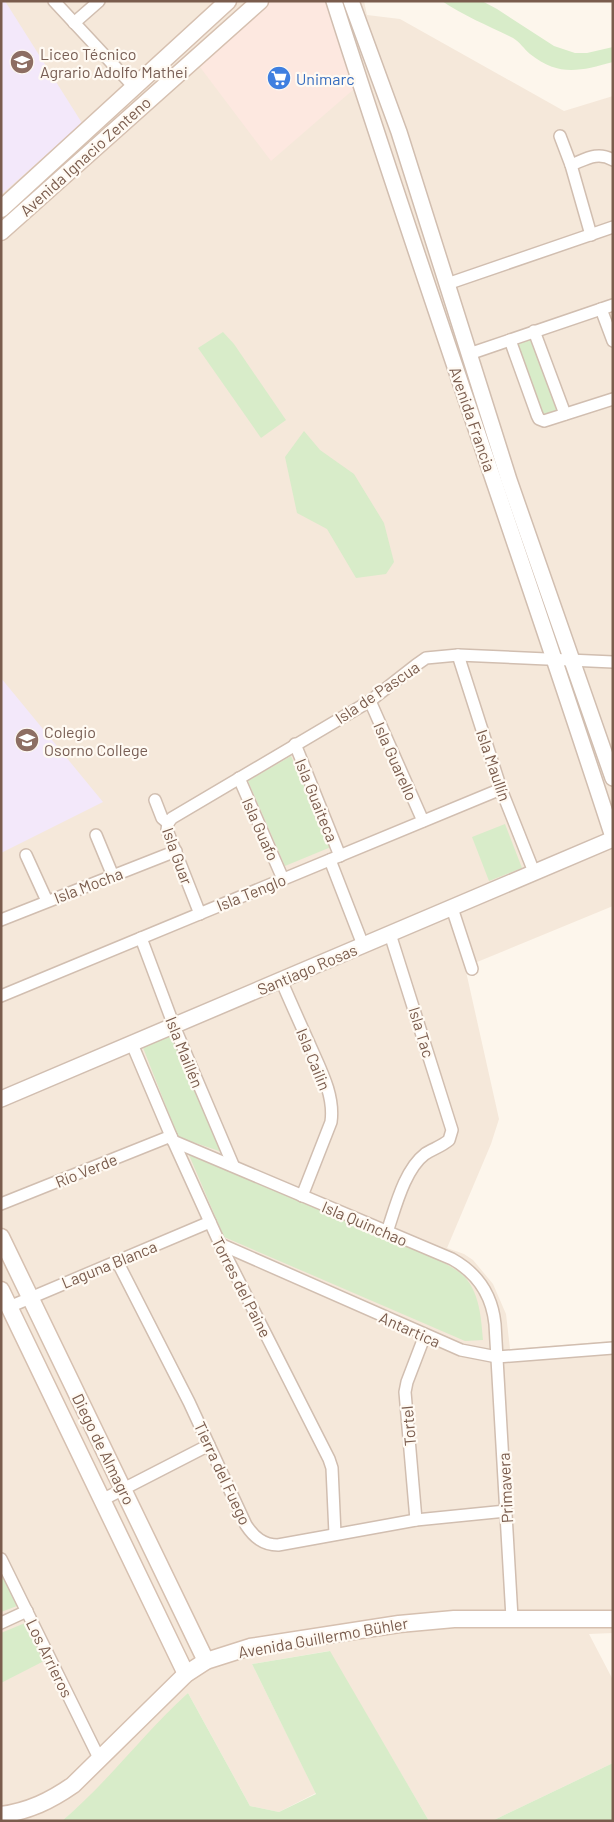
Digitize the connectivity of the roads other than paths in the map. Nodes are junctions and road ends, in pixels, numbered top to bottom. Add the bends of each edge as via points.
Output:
1 (54, 1) edge
2 (100, 1) edge
3 (228, 1) edge
4 (260, 1) edge
5 (334, 1) edge
6 (351, 1) edge
7 (74, 23) junction
8 (134, 87) junction
9 (97, 120) junction
10 (560, 136) dead end
11 (106, 138) junction
12 (613, 160) edge
13 (571, 165) junction
14 (1, 209) edge
15 (613, 227) edge
16 (1, 232) edge
17 (591, 235) junction
18 (447, 284) junction
19 (429, 290) junction
20 (613, 305) edge
21 (601, 309) junction
22 (534, 331) junction
23 (510, 340) junction
24 (613, 341) edge
25 (469, 354) junction
26 (475, 374) junction
27 (460, 380) junction
28 (613, 399) edge
29 (565, 414) junction
30 (502, 482) junction
31 (535, 579) junction
32 (458, 655) junction
33 (555, 659) junction
34 (572, 660) junction
35 (613, 662) edge
36 (370, 701) junction
37 (295, 744) junction
38 (239, 778) junction
39 (613, 778) edge
40 (502, 789) junction
41 (154, 800) dead end
42 (423, 821) junction
43 (168, 823) junction
44 (96, 835) dead end
45 (613, 838) edge
46 (176, 851) junction
47 (26, 855) dead end
48 (335, 858) junction
49 (534, 872) junction
50 (113, 876) junction
51 (284, 879) junction
52 (47, 901) junction
53 (452, 908) junction
54 (200, 914) junction
55 (1, 920) edge
56 (390, 934) junction
57 (141, 938) junction
58 (363, 945) junction
59 (472, 969) dead end
60 (281, 980) junction
61 (1, 996) edge
62 (174, 1026) junction
63 (132, 1044) junction
64 (1, 1100) edge
65 (172, 1139) junction
66 (233, 1165) junction
67 (302, 1196) junction
68 (1, 1204) edge
69 (210, 1222) junction
70 (387, 1232) junction
71 (1, 1237) edge
72 (220, 1244) junction
73 (117, 1261) junction
74 (1, 1290) edge
75 (30, 1297) junction
76 (9, 1307) junction
77 (425, 1336) junction
78 (613, 1348) edge
79 (497, 1357) junction
80 (209, 1445) junction
81 (124, 1490) junction
82 (102, 1500) junction
83 (506, 1511) junction
84 (416, 1520) junction
85 (336, 1534) junction
86 (1, 1559) edge
87 (27, 1611) junction
88 (512, 1618) junction
89 (613, 1619) edge
90 (1, 1623) edge
91 (206, 1661) junction
92 (186, 1674) junction
93 (100, 1758) junction
94 (1, 1815) edge

1 - 7 street
2 - 7 street
3 - 8 main road, Avenida Ignacio Zenteno
4 - 11 main road, Avenida Ignacio Zenteno
5 - 19 street, Avenida Francia
6 - 18 street, Avenida Francia via 399,132
7 - 8 street
8 - 9 main road, Avenida Ignacio Zenteno
9 - 11 main road
9 - 14 main road, Avenida Ignacio Zenteno
10 - 13 street
11 - 16 main road, Avenida Ignacio Zenteno
12 - 13 street via 597,155
13 - 17 street
15 - 17 street
17 - 18 street
18 - 19 street
18 - 25 street, Avenida Francia
19 - 27 street, Avenida Francia
20 - 21 street
21 - 22 street
21 - 24 street
22 - 23 street
22 - 29 street
23 - 25 street
23 - 29 street via 539,419 544,421
25 - 26 street, Avenida Francia
26 - 27 street
26 - 30 street, Avenida Francia
27 - 30 street, Avenida Francia
28 - 29 street
30 - 31 street, Avenida Francia
31 - 33 street, Avenida Francia
31 - 34 street, Avenida Francia
32 - 33 street, Isla de Pascua
32 - 36 street, Isla de Pascua via 426,658
32 - 40 street, Isla Maullín
33 - 34 street, Isla de Pascua
33 - 45 street, Avenida Francia
34 - 35 street, Isla de Pascua
34 - 39 street, Avenida Francia
36 - 37 street, Isla de Pascua
36 - 42 street, Isla Guarello
37 - 38 street, Isla de Pascua
37 - 48 street, Isla Guaiteca
38 - 43 street, Isla de Pascua
38 - 51 street, Isla Guafo
40 - 42 street, Isla Tenglo
40 - 49 street, Isla Maullín
41 - 43 street, Isla Guar via 162,818
42 - 48 street, Isla Tenglo
43 - 46 street, Isla Guar via 167,830
44 - 50 street
45 - 49 street, Santiago Rosas
46 - 50 street, Isla Mocha
46 - 54 street, Isla Guar
47 - 52 street
48 - 51 street, Isla Tenglo
48 - 58 street, Isla Guaiteca
49 - 53 street, Santiago Rosas
50 - 52 street, Isla Mocha
51 - 54 street, Isla Tenglo
52 - 55 street, Isla Mocha
53 - 56 street, Santiago Rosas
53 - 59 street
54 - 57 street, Isla Tenglo
56 - 58 street, Santiago Rosas
56 - 70 street, Isla Tac via 452,1130 449,1140 425,1155 411,1171
57 - 61 street, Isla Tenglo
57 - 62 street, Isla Maillén
58 - 60 street, Santiago Rosas
60 - 62 street, Santiago Rosas
60 - 67 street, Isla Cailin via 323,1077 332,1112
62 - 63 street, Santiago Rosas
62 - 66 street, Isla Maillén
63 - 64 street, Santiago Rosas
63 - 65 street, Torres del Paine
65 - 66 street, Isla Quinchao
65 - 68 street, Río Verde
65 - 69 street, Torres del Paine
66 - 67 street, Isla Quinchao
67 - 70 street, Isla Quinchao
69 - 72 street, Torres del Paine
69 - 73 street, Laguna Blanca
70 - 79 street, Isla Quinchao via 452,1259 478,1281 493,1307
71 - 75 main road, Diego de Almagro
72 - 77 street, Antartica
72 - 85 street, Torres del Paine via 329,1459
73 - 75 street, Laguna Blanca
73 - 80 street, Tierra del Fuego
74 - 76 main road, Diego de Almagro
75 - 76 street, Laguna Blanca
75 - 81 main road, Diego de Almagro
76 - 82 main road, Diego de Almagro
77 - 79 street, Antartica via 454,1348
77 - 84 street, Tortel via 405,1392
78 - 79 street, Antartica
79 - 83 street, Primavera
80 - 81 street
80 - 85 street, Tierra del Fuego via 246,1525 258,1539 278,1545
81 - 82 street
81 - 91 main road, Diego de Almagro
82 - 92 main road, Diego de Almagro
83 - 84 street, Tierra del Fuego
83 - 88 street, Primavera
84 - 85 street, Tierra del Fuego
86 - 87 street, Los Arrieros
87 - 90 street
87 - 93 street, Los Arrieros
88 - 89 main road, Avenida Guillermo Bühler
88 - 91 main road, Avenida Guillermo Bühler via 399,1624 264,1644
91 - 92 main road, Avenida Guillermo Bühler
92 - 93 main road, Avenida Guillermo Bühler
93 - 94 main road, Avenida Guillermo Bühler via 82,1777 52,1799 20,1812

